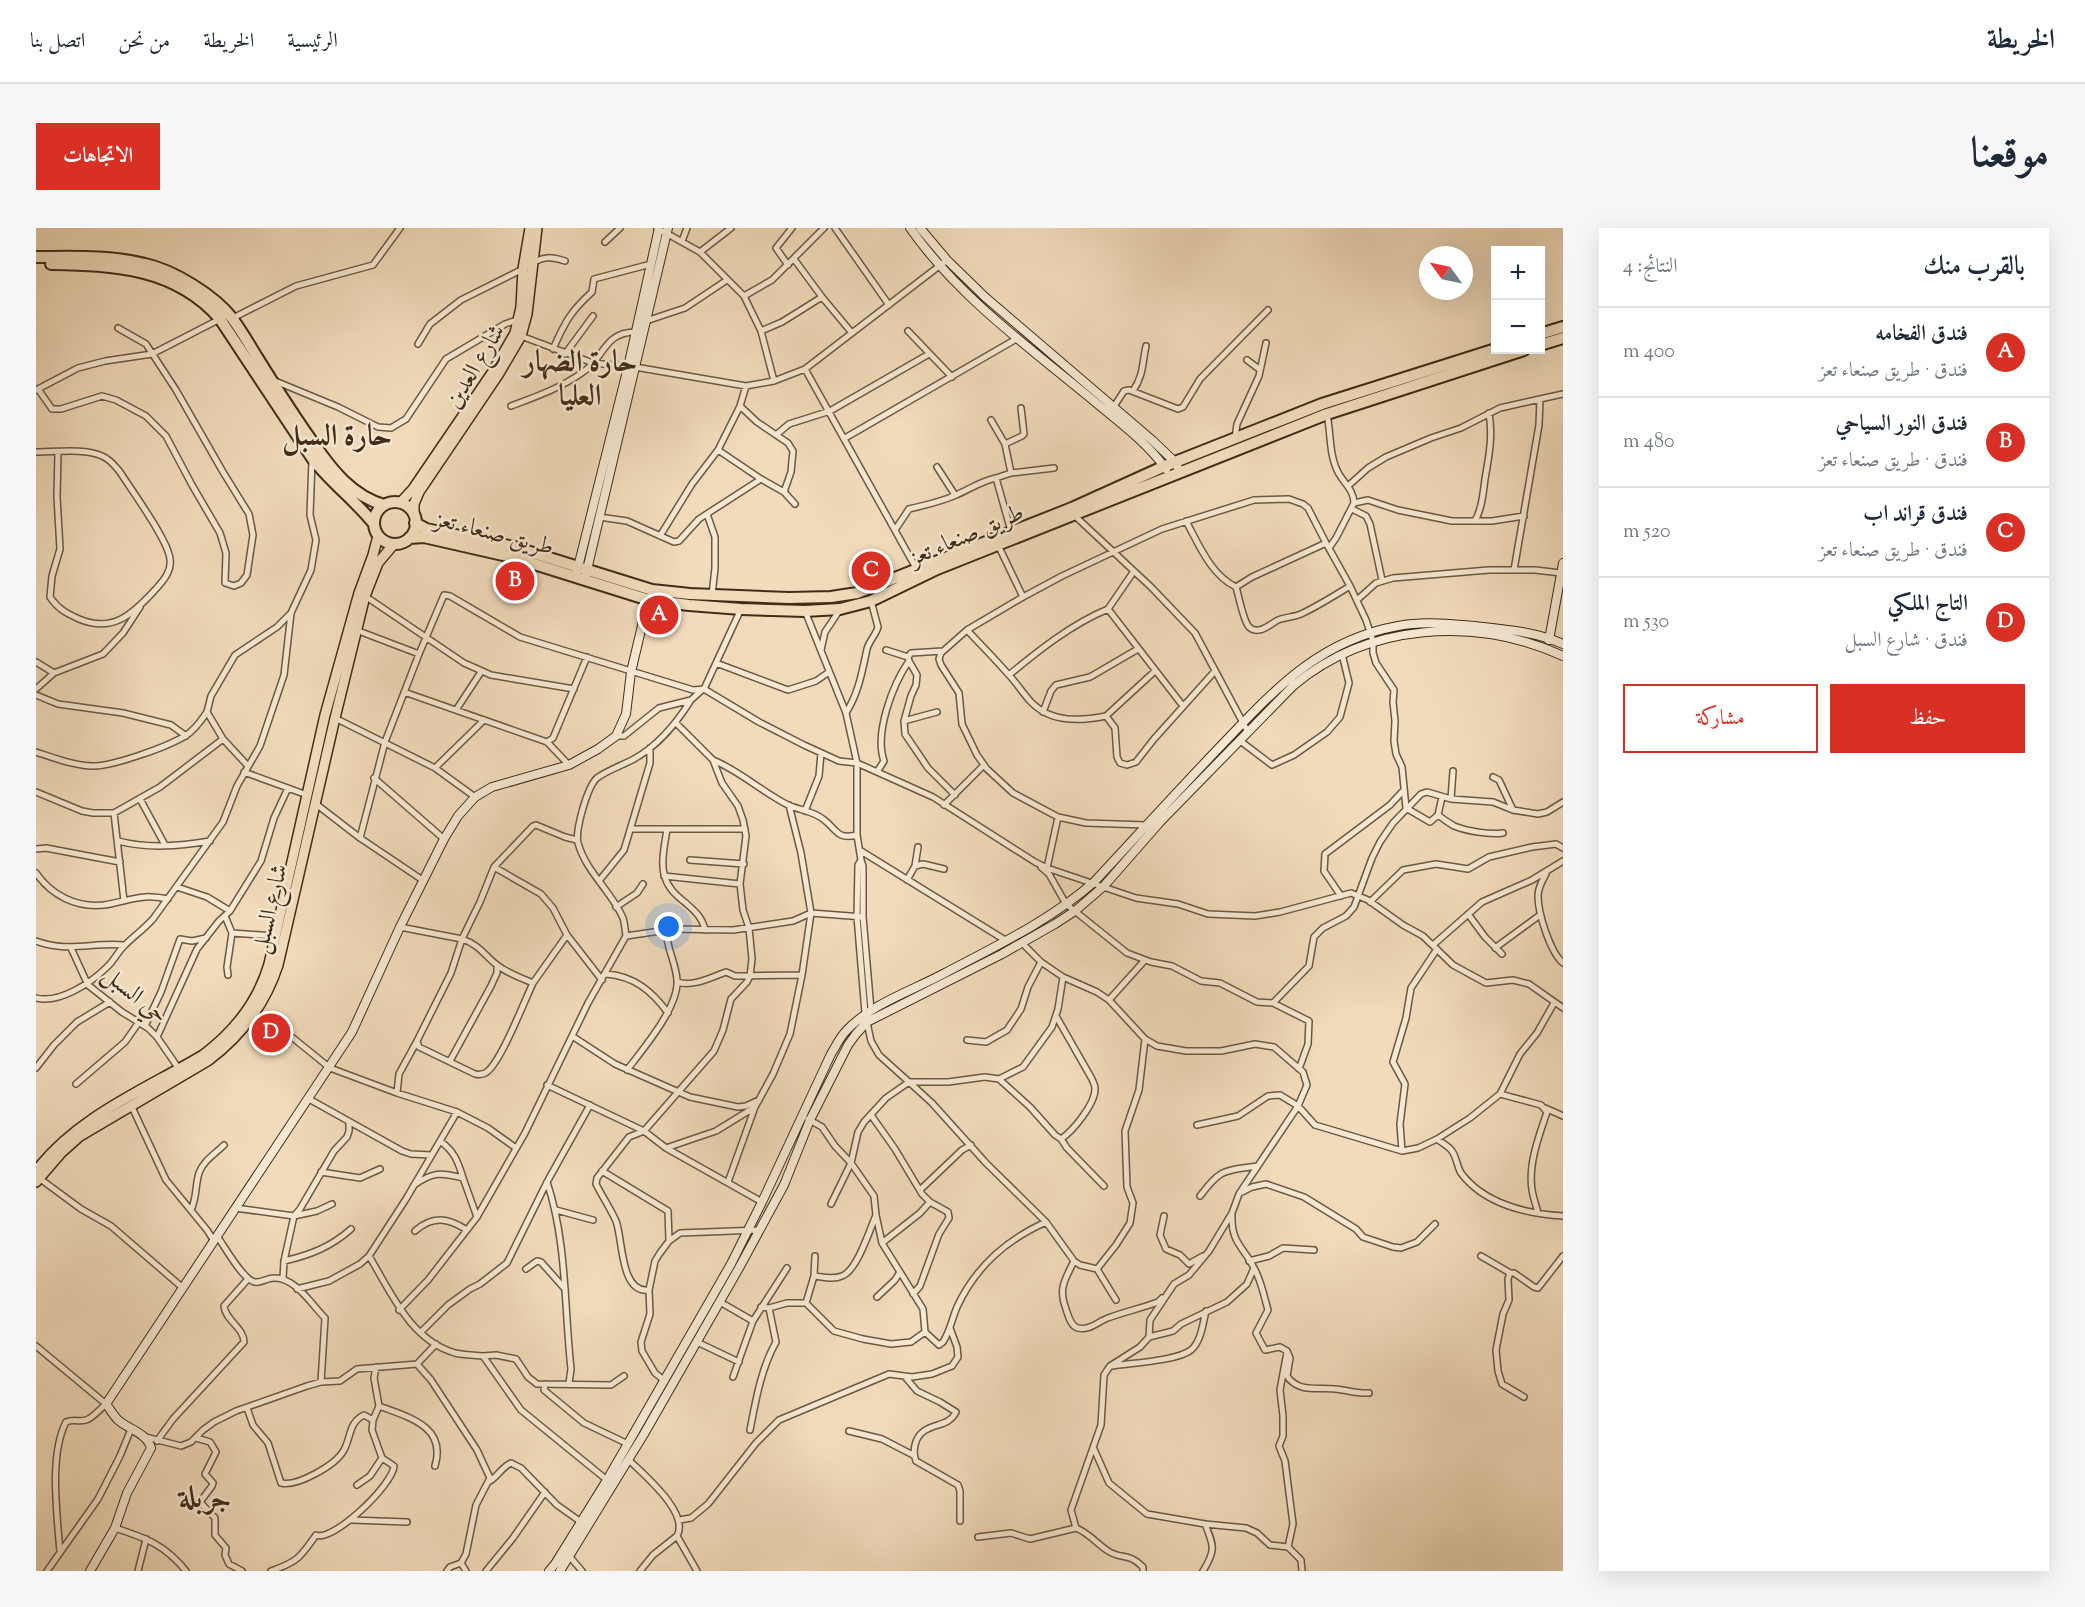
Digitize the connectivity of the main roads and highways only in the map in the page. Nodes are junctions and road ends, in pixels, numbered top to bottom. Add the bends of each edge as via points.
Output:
1 (530, 228) edge
2 (537, 228) edge
3 (36, 257) edge
4 (36, 264) edge
5 (527, 267) junction
6 (1563, 327) edge
7 (1545, 332) edge
8 (1563, 338) edge
9 (1545, 343) edge
10 (1491, 351) edge
11 (1512, 354) edge
12 (1173, 469) junction
13 (400, 503) junction
14 (384, 505) junction
15 (415, 519) junction
16 (374, 524) junction
17 (378, 536) junction
18 (409, 538) junction
19 (394, 544) junction
20 (581, 574) junction
21 (651, 595) junction
22 (789, 598) junction
23 (789, 611) junction
24 (248, 1017) junction
25 (37, 1177) edge

1 - 5 main road, شارع العدين
2 - 5 main road, شارع العدين
3 - 14 highway via 91,257 145,264 167,272 219,304 338,476 368,501
4 - 16 highway via 116,267 142,272 180,288 212,310 322,472
5 - 13 main road, شارع العدين via 515,333 492,373
5 - 15 main road, شارع العدين via 527,314 521,336 419,492 414,504
6 - 7 highway
8 - 9 highway
10 - 12 highway, طريق صنعاء تعز via 1322,404 1235,438
11 - 12 highway, طريق صنعاء تعز
12 - 22 highway, طريق صنعاء تعز via 857,592
12 - 23 highway, طريق صنعاء تعز via 1075,516 937,569 871,601 840,609
13 - 14 highway
13 - 15 highway via 408,507
14 - 16 highway
15 - 18 highway
15 - 20 highway, طريق صنعاء تعز via 426,529 514,547
16 - 17 highway
17 - 19 highway
17 - 24 main road, شارع السبل via 328,704 265,978
18 - 19 highway
18 - 20 highway, طريق صنعاء تعز via 424,537
19 - 24 main road, شارع السبل via 378,563 365,596 278,965 267,994
20 - 21 highway, طريق صنعاء تعز
21 - 22 highway, طريق صنعاء تعز
21 - 23 highway, طريق صنعاء تعز via 689,605
22 - 23 highway
24 - 25 main road, شارع السبل via 216,1045 75,1131
24 - 25 main road, شارع السبل via 232,1041 209,1060 80,1136

